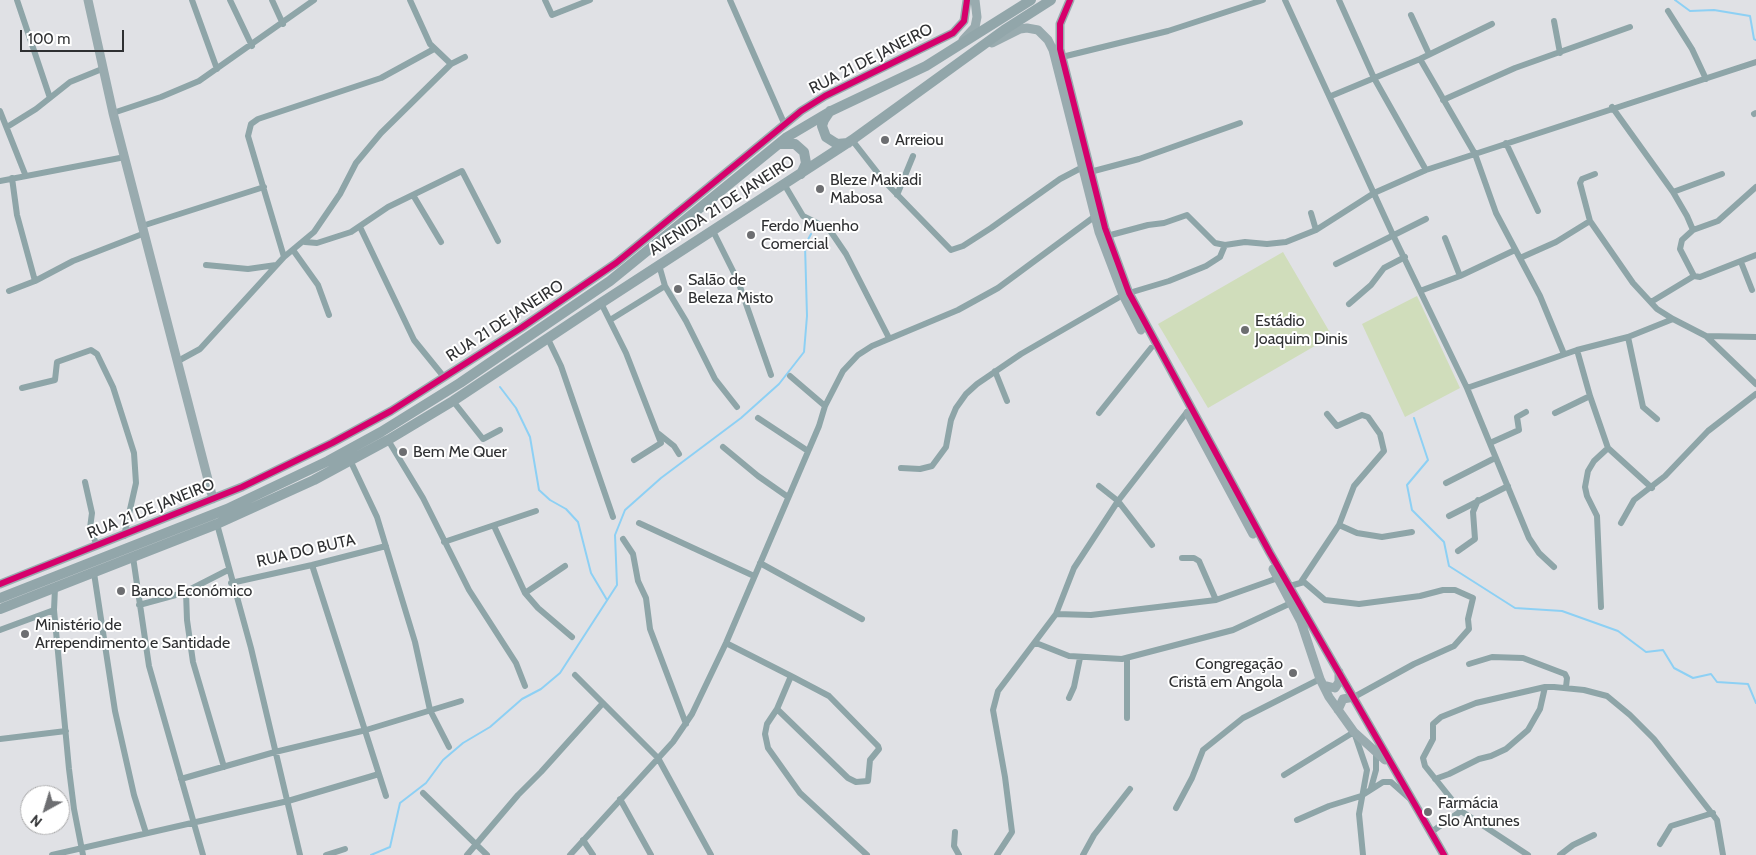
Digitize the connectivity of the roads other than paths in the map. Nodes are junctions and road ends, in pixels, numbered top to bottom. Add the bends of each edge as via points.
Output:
1 (17, 0) edge
2 (88, 0) edge
3 (192, 0) edge
4 (230, 0) edge
5 (272, 0) edge
6 (314, 0) edge
7 (410, 0) edge
8 (545, 0) edge
9 (590, 0) edge
10 (730, 0) edge
11 (967, 0) edge
12 (975, 0) edge
13 (1031, 0) edge
14 (1051, 0) edge
15 (1070, 0) edge
16 (1263, 0) edge
17 (1285, 0) edge
18 (1339, 0) edge
19 (304, 3) edge
20 (1668, 11) dead end
21 (1411, 15) dead end
22 (1554, 21) dead end
23 (283, 24) junction
24 (1492, 24) dead end
25 (1630, 27) dead end
26 (252, 46) junction
27 (434, 49) junction
28 (1560, 53) junction
29 (1429, 54) junction
30 (971, 55) junction
31 (465, 57) dead end
32 (1062, 57) junction
33 (940, 58) junction
34 (1420, 59) junction
35 (1756, 62) edge
36 (451, 64) junction
37 (102, 68) junction
38 (217, 69) junction
39 (1374, 78) junction
40 (1706, 79) junction
41 (1331, 96) junction
42 (50, 98) junction
43 (1443, 100) junction
44 (1612, 108) junction
45 (0, 111) edge
46 (831, 111) junction
47 (113, 113) junction
48 (784, 123) junction
49 (1240, 123) dead end
50 (7, 127) junction
51 (850, 142) junction
52 (1506, 143) junction
53 (778, 144) junction
54 (1475, 154) junction
55 (912, 156) dead end
56 (125, 157) junction
57 (1086, 170) junction
58 (1426, 170) junction
59 (25, 174) junction
60 (801, 174) junction
61 (1595, 174) dead end
62 (1722, 174) dead end
63 (12, 178) junction
64 (0, 180) edge
65 (784, 184) junction
66 (264, 187) junction
67 (1756, 187) edge
68 (1673, 192) junction
69 (1374, 193) junction
70 (413, 195) junction
71 (897, 195) junction
72 (1538, 211) dead end
73 (1311, 213) dead end
74 (1094, 217) junction
75 (1426, 219) dead end
76 (1590, 222) junction
77 (360, 228) junction
78 (144, 230) junction
79 (1316, 230) junction
80 (1693, 230) junction
81 (713, 231) junction
82 (1393, 235) junction
83 (1107, 236) junction
84 (1445, 238) dead end
85 (498, 241) dead end
86 (305, 242) junction
87 (441, 242) dead end
88 (1225, 245) junction
89 (293, 250) junction
90 (1515, 250) junction
91 (1756, 255) edge
92 (284, 257) junction
93 (1405, 257) junction
94 (1520, 258) junction
95 (1741, 262) junction
96 (1336, 264) dead end
97 (276, 265) junction
98 (659, 265) junction
99 (206, 266) dead end
100 (1460, 276) junction
101 (1694, 276) junction
102 (35, 281) junction
103 (665, 286) junction
104 (1752, 290) dead end
105 (9, 291) dead end
106 (1420, 291) junction
107 (1126, 294) junction
108 (601, 302) junction
109 (1651, 302) junction
110 (1349, 304) dead end
111 (329, 314) dead end
112 (1673, 319) junction
113 (610, 320) junction
114 (1706, 336) junction
115 (1628, 337) junction
116 (1756, 337) edge
117 (889, 338) junction
118 (548, 339) junction
119 (1151, 348) junction
120 (1577, 350) junction
121 (1564, 354) junction
122 (178, 361) junction
123 (995, 371) junction
124 (771, 375) dead end
125 (790, 376) dead end
126 (444, 377) junction
127 (1756, 384) edge
128 (22, 388) dead end
129 (1467, 388) junction
130 (1756, 394) edge
131 (1590, 396) junction
132 (453, 401) junction
133 (1006, 401) dead end
134 (737, 406) dead end
135 (825, 406) junction
136 (1187, 412) junction
137 (1526, 412) dead end
138 (1099, 413) dead end
139 (1327, 414) dead end
140 (1555, 414) dead end
141 (758, 418) dead end
142 (1657, 419) dead end
143 (500, 430) dead end
144 (659, 434) junction
145 (388, 440) junction
146 (1490, 443) junction
147 (723, 447) dead end
148 (1608, 448) junction
149 (808, 451) junction
150 (679, 454) dead end
151 (1495, 458) junction
152 (350, 460) junction
153 (634, 460) dead end
154 (901, 468) dead end
155 (85, 482) dead end
156 (1446, 483) dead end
157 (1099, 486) dead end
158 (1508, 486) junction
159 (1652, 488) junction
160 (788, 497) junction
161 (213, 500) junction
162 (1478, 500) junction
163 (1118, 501) junction
164 (227, 509) joint
165 (536, 511) dead end
166 (1449, 516) dead end
167 (613, 517) dead end
168 (639, 523) dead end
169 (1621, 523) dead end
170 (217, 524) junction
171 (1339, 525) junction
172 (494, 526) junction
173 (1412, 532) dead end
174 (124, 536) junction
175 (623, 539) dead end
176 (444, 542) junction
177 (1152, 545) dead end
178 (97, 546) junction
179 (386, 546) junction
180 (1458, 551) dead end
181 (133, 558) junction
182 (1182, 558) dead end
183 (760, 563) junction
184 (312, 565) junction
185 (565, 566) dead end
186 (1554, 567) dead end
187 (228, 570) junction
188 (94, 573) junction
189 (754, 576) junction
190 (1278, 578) junction
191 (231, 582) junction
192 (1301, 582) junction
193 (0, 584) edge
194 (1290, 586) junction
195 (55, 588) junction
196 (186, 592) junction
197 (525, 594) junction
198 (0, 598) edge
199 (1216, 600) junction
200 (1292, 603) junction
201 (139, 605) junction
202 (1601, 607) dead end
203 (0, 609) edge
204 (54, 610) junction
205 (1056, 614) junction
206 (862, 619) dead end
207 (0, 630) edge
208 (572, 637) dead end
209 (726, 643) junction
210 (1036, 643) junction
211 (1080, 658) junction
212 (1127, 658) junction
213 (1469, 664) dead end
214 (1338, 669) junction
215 (575, 675) dead end
216 (791, 676) junction
217 (1321, 682) junction
218 (525, 686) dead end
219 (1544, 687) junction
220 (1566, 687) junction
221 (1354, 696) junction
222 (1069, 698) dead end
223 (461, 701) dead end
224 (603, 703) junction
225 (777, 709) junction
226 (430, 710) junction
227 (1338, 710) junction
228 (1127, 718) dead end
229 (686, 724) junction
230 (366, 730) junction
231 (66, 731) junction
232 (1354, 732) junction
233 (1374, 733) junction
234 (0, 739) edge
235 (449, 747) dead end
236 (1376, 750) junction
237 (274, 752) junction
238 (658, 758) junction
239 (224, 767) junction
240 (1395, 771) junction
241 (379, 774) junction
242 (1284, 775) dead end
243 (1436, 778) junction
244 (181, 779) junction
245 (1371, 788) junction
246 (1130, 789) dead end
247 (423, 793) dead end
248 (386, 796) dead end
249 (1361, 796) junction
250 (620, 799) junction
251 (1411, 800) junction
252 (288, 801) junction
253 (1176, 808) dead end
254 (1461, 811) junction
255 (1713, 814) junction
256 (1297, 820) dead end
257 (194, 822) junction
258 (955, 832) dead end
259 (146, 833) junction
260 (1430, 833) junction
261 (1594, 835) dead end
262 (584, 840) junction
263 (1660, 844) dead end
264 (476, 845) junction
265 (345, 849) dead end
266 (83, 852) edge
267 (52, 855) edge
268 (202, 855) edge
269 (300, 855) edge
270 (326, 855) edge
271 (467, 855) edge
272 (487, 855) edge
273 (570, 855) edge
274 (593, 855) edge
275 (651, 855) edge
276 (711, 855) edge
277 (867, 855) edge
278 (959, 855) edge
279 (997, 855) edge
280 (1083, 855) edge
281 (1363, 855) edge
282 (1444, 855) edge
283 (1528, 855) edge
284 (1560, 855) edge
285 (1723, 855) edge

1 - 42 street
2 - 37 street, RUA 21 DE JANEIRO
3 - 38 street
4 - 26 street
5 - 23 street
6 - 19 street
7 - 27 street
8 - 9 street via 552,15
10 - 48 street
11 - 48 street, RUA 21 DE JANEIRO via 964,21 953,33 825,96
12 - 33 street via 977,17 974,27 969,35
13 - 33 main road, AVENIDA 21 DE JANEIRO
14 - 30 main road, AVENIDA 21 DE JANEIRO
15 - 32 street via 1060,24
16 - 32 street via 1168,31
17 - 41 street
18 - 39 street
19 - 23 street
20 - 40 street
21 - 29 street
22 - 28 street
23 - 26 street
24 - 29 street
25 - 28 street
26 - 38 street
27 - 36 street
27 - 66 street via 381,78 254,121 248,136
28 - 43 street via 1515,68
29 - 34 street
30 - 51 main road, AVENIDA 21 DE JANEIRO
30 - 57 street via 1020,29 1035,29 1044,34 1053,50
31 - 36 street
32 - 57 street
33 - 46 main road, AVENIDA 21 DE JANEIRO
34 - 39 street
34 - 43 street
35 - 40 street
36 - 86 street via 363,154 317,229
37 - 42 street via 76,79
37 - 47 street, RUA 21 DE JANEIRO
38 - 47 street via 193,84
39 - 41 street
39 - 58 street
40 - 44 street
41 - 69 street
42 - 50 street
43 - 54 street
44 - 52 street
44 - 68 street
45 - 50 street
46 - 51 main road via 822,126 826,137 837,144
46 - 53 main road, AVENIDA 21 DE JANEIRO
47 - 56 street, RUA 21 DE JANEIRO
48 - 126 street, RUA 21 DE JANEIRO via 682,211 616,262
49 - 57 street via 1139,159
50 - 59 street
51 - 60 main road, AVENIDA 21 DE JANEIRO
51 - 71 street
52 - 54 street
52 - 72 street
53 - 60 main road via 790,142 800,147 806,157
53 - 164 main road, AVENIDA 21 DE JANEIRO via 610,281 460,383 328,461
54 - 58 street
54 - 90 street via 1496,213
55 - 71 street
56 - 59 street
56 - 78 street, RUA 21 DE JANEIRO
57 - 71 street via 1060,179 991,228 953,250
57 - 74 street
57 - 83 street
58 - 69 street
59 - 63 street
60 - 65 main road, AVENIDA 21 DE JANEIRO
61 - 76 street via 1580,182
62 - 68 street
63 - 64 street
63 - 102 street via 17,215
65 - 81 main road, AVENIDA 21 DE JANEIRO
65 - 117 street via 803,216 829,229 846,254
66 - 78 street
66 - 92 street
67 - 80 street via 1718,221
68 - 80 street
69 - 79 street
69 - 82 street
70 - 77 street via 378,213
70 - 85 street via 462,170
70 - 87 street
73 - 79 street
74 - 107 street
74 - 117 street via 981,298
75 - 82 street
76 - 94 street
76 - 109 street via 1624,271
77 - 86 street via 317,243
77 - 126 street via 414,340
78 - 102 street
78 - 122 street, RUA 21 DE JANEIRO
79 - 88 street via 1286,242
80 - 101 street via 1682,240 1680,249
81 - 98 main road, AVENIDA 21 DE JANEIRO
81 - 124 street via 738,281
82 - 93 street
82 - 96 street
83 - 88 street via 1164,224 1187,215 1212,242
83 - 107 street
84 - 100 street
86 - 89 street
88 - 107 street via 1220,258 1206,266 1170,282
89 - 92 street
89 - 111 street via 318,285
90 - 94 street
90 - 100 street
91 - 95 street
92 - 97 street
93 - 106 street
93 - 110 street via 1384,268 1371,285
94 - 121 street
95 - 101 street via 1700,277
95 - 104 street
97 - 99 street via 248,269
97 - 122 street via 203,346
98 - 103 street
98 - 108 main road, AVENIDA 21 DE JANEIRO
100 - 106 street
101 - 109 street
102 - 105 street
103 - 113 street
103 - 134 street via 715,379
106 - 129 street
107 - 119 street
107 - 123 street
107 - 194 street
108 - 113 street
108 - 118 main road, AVENIDA 21 DE JANEIRO
109 - 112 street
112 - 114 street
112 - 115 street
113 - 144 street
114 - 116 street
114 - 127 street
115 - 120 street
115 - 142 street via 1643,407
117 - 135 street via 858,355 843,372
118 - 132 main road, AVENIDA 21 DE JANEIRO
118 - 167 street via 561,366
119 - 136 street
119 - 138 street
120 - 121 street
120 - 131 street
121 - 129 street
122 - 161 street, RUA 21 DE JANEIRO
123 - 133 street
123 - 154 street via 966,394 956,408 946,447 932,466
125 - 135 street
126 - 161 street, RUA 21 DE JANEIRO via 332,443
128 - 174 street via 55,380 57,362 90,350 97,354 113,387 134,453 136,483
129 - 146 street
130 - 159 street via 1708,431
131 - 140 street
131 - 148 street
132 - 143 street via 483,439
132 - 145 main road, AVENIDA 21 DE JANEIRO
135 - 149 street
136 - 163 street
136 - 190 street
137 - 146 street via 1516,417 1519,430
139 - 171 street via 1337,426 1364,415 1380,434 1384,446 1383,453 1354,486
141 - 149 street
144 - 150 street
144 - 153 street via 661,443
145 - 152 main road, AVENIDA 21 DE JANEIRO
145 - 176 street via 423,498
146 - 151 street
147 - 160 street
148 - 159 street
148 - 202 street via 1588,471 1585,488 1597,516
149 - 160 street
151 - 156 street
151 - 158 street
152 - 170 main road, AVENIDA 21 DE JANEIRO
152 - 179 street via 377,517
155 - 178 street via 92,512 90,528
157 - 163 street
158 - 162 street
158 - 186 street via 1533,546
159 - 169 street via 1634,500
160 - 183 street
161 - 174 street, RUA 21 DE JANEIRO
162 - 166 street
162 - 180 street via 1473,512 1475,539
163 - 177 street
163 - 205 street via 1074,568
164 - 198 main road, RUA 21 DE JANEIRO
165 - 172 street
168 - 189 street
170 - 181 main road
170 - 187 street
171 - 173 street via 1376,536
171 - 192 street
172 - 176 street
172 - 197 street
174 - 178 street, RUA 21 DE JANEIRO
175 - 229 street via 633,554 638,581 646,598 650,629
176 - 218 street via 469,590 516,663
178 - 193 street, RUA 21 DE JANEIRO
179 - 184 street, RUA DO BUTA
179 - 226 street via 415,642
181 - 188 main road
181 - 201 street
182 - 199 street via 1199,561
183 - 189 street
183 - 206 street
184 - 191 street, RUA DO BUTA
184 - 230 street
185 - 197 street
187 - 191 street
187 - 196 street
188 - 195 main road
188 - 259 street via 115,711
189 - 209 street
190 - 199 street
190 - 200 street
191 - 237 street via 251,648
192 - 194 street
192 - 221 street via 1307,583 1329,601 1362,604 1449,590 1473,598 1469,629 1454,646
194 - 214 street
195 - 203 main road
195 - 204 street
196 - 201 street
196 - 239 street via 193,662
197 - 208 street
199 - 205 street via 1091,615
200 - 212 street via 1233,630
200 - 217 street
201 - 244 street via 158,704
204 - 207 street
204 - 231 street
205 - 210 street
209 - 216 street
209 - 229 street
210 - 211 street via 1058,654
210 - 279 street via 1004,682 993,710 1006,777 1012,832
211 - 212 street
211 - 222 street
212 - 228 street
213 - 220 street via 1492,657 1523,658 1565,674
214 - 217 street via 1338,686 1331,688
214 - 221 street
215 - 224 street
216 - 225 street
216 - 225 street via 829,696 878,746 870,760 868,781 856,782 848,778
217 - 227 street
217 - 253 street via 1243,718 1203,750
219 - 220 street
219 - 243 street via 1540,709 1528,730 1506,749
219 - 243 street via 1458,709 1435,721 1433,739 1423,758 1425,766
220 - 255 street via 1602,694 1620,706 1654,739
221 - 227 street via 1343,699
221 - 233 street
223 - 226 street
224 - 238 street
224 - 264 street
225 - 277 street via 767,724 765,734 772,756 817,810
226 - 230 street
226 - 235 street
227 - 232 street
229 - 238 street
230 - 237 street
230 - 241 street
231 - 234 street
231 - 266 street via 74,809
232 - 236 street
232 - 242 street
232 - 249 street via 1367,770
233 - 236 street
233 - 240 street
236 - 240 street
236 - 245 street via 1376,770
237 - 239 street
237 - 252 street
238 - 250 street
238 - 276 street
239 - 244 street
240 - 251 street
241 - 248 street
241 - 252 street
243 - 254 street
244 - 257 street
245 - 249 street
245 - 251 street via 1391,782
246 - 280 street via 1094,835
247 - 264 street
249 - 256 street
249 - 281 street via 1359,814
250 - 262 street
250 - 275 street
251 - 260 street
252 - 257 street
252 - 269 street
254 - 260 street
254 - 283 street
255 - 263 street via 1671,826
255 - 285 street via 1719,826
257 - 259 street
257 - 268 street
258 - 278 street via 954,846
259 - 266 street
260 - 282 street
261 - 284 street
262 - 273 street
262 - 274 street
264 - 271 street
264 - 272 street
265 - 270 street
266 - 267 street

